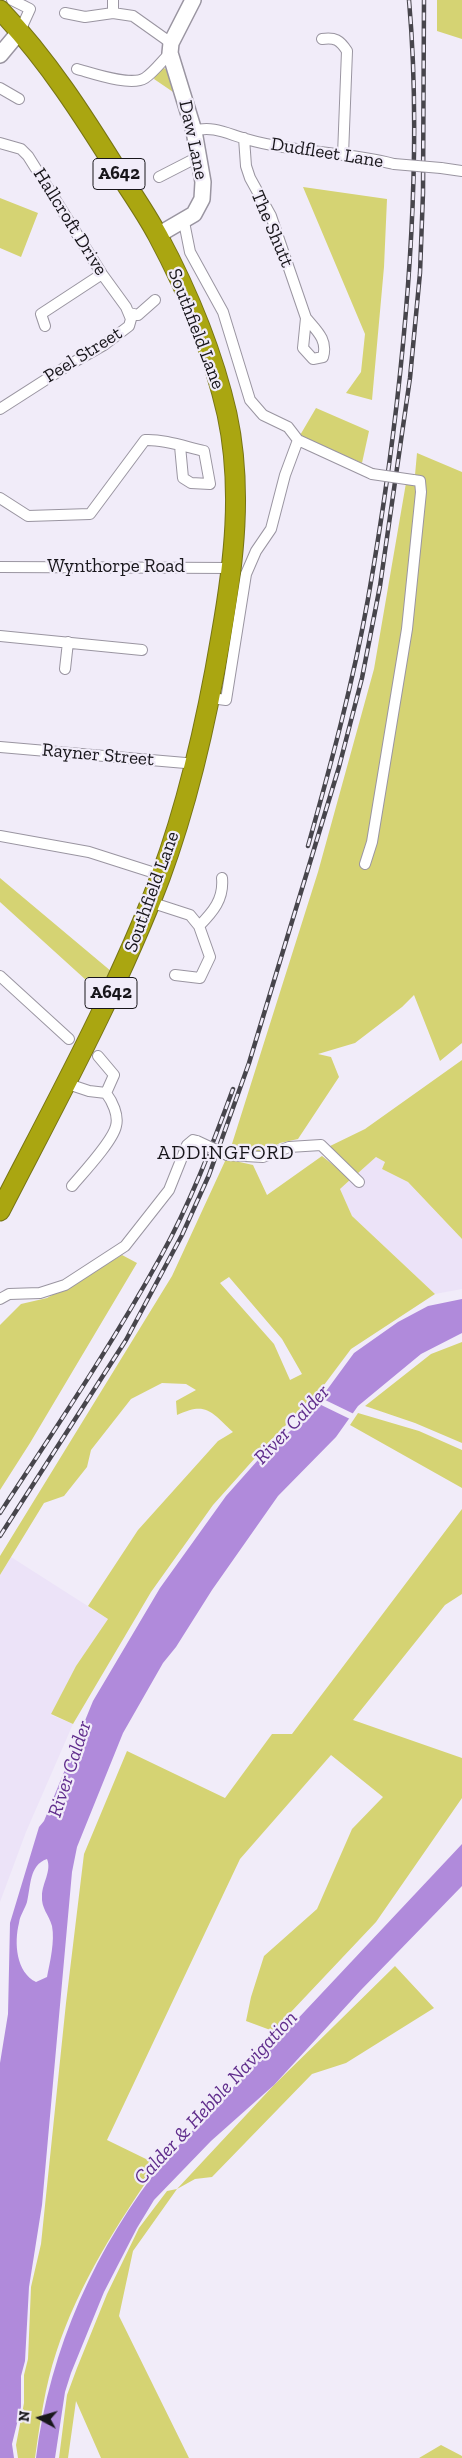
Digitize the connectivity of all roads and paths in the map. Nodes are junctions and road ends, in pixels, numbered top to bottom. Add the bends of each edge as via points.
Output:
1 (12, 0) edge
2 (113, 0) edge
3 (193, 0) edge
4 (0, 10) edge
5 (113, 13) junction
6 (65, 14) dead end
7 (20, 31) junction
8 (322, 39) dead end
9 (170, 48) junction
10 (0, 55) edge
11 (77, 69) dead end
12 (0, 88) edge
13 (19, 99) dead end
14 (194, 131) junction
15 (244, 138) junction
16 (0, 143) edge
17 (343, 155) junction
18 (198, 157) junction
19 (462, 171) edge
20 (159, 177) dead end
21 (184, 222) junction
22 (158, 235) junction
23 (102, 274) junction
24 (155, 300) dead end
25 (130, 313) junction
26 (306, 318) dead end
27 (45, 326) dead end
28 (0, 409) edge
29 (298, 440) junction
30 (180, 446) dead end
31 (0, 498) edge
32 (0, 567) edge
33 (232, 568) junction
34 (0, 636) edge
35 (68, 642) junction
36 (137, 647) dead end
37 (65, 669) dead end
38 (211, 698) junction
39 (0, 747) edge
40 (196, 764) junction
41 (0, 836) edge
42 (365, 864) dead end
43 (161, 875) junction
44 (222, 878) dead end
45 (150, 902) junction
46 (199, 926) junction
47 (175, 975) dead end
48 (0, 976) edge
49 (69, 1039) dead end
50 (98, 1056) dead end
51 (65, 1083) junction
52 (106, 1093) junction
53 (359, 1182) dead end
54 (72, 1186) dead end
55 (0, 1211) edge
56 (0, 1298) edge

1 - 7 street via 30,9
2 - 5 street
3 - 9 street
4 - 7 highway, A642
5 - 6 street via 86,17
5 - 9 street via 133,16
7 - 10 street
7 - 22 highway, Southfield Lane / A642 via 78,108
8 - 17 street via 332,38 341,42 347,51
9 - 11 street via 144,79 136,81
9 - 14 street, Daw Lane
12 - 13 street
14 - 15 street, Dudfleet Lane via 226,131
14 - 18 street, Daw Lane
15 - 17 street, Dudfleet Lane via 271,146
15 - 26 street, The Shutt via 250,178 270,216
16 - 23 street, Hallcroft Drive via 20,149 28,156
17 - 19 street, Dudfleet Lane, bridge
18 - 20 street
18 - 21 street, Daw Lane via 203,182 202,199 194,214
21 - 22 street, Daw Lane
21 - 29 street, Southfield Lane via 190,252 226,321 250,400 263,415 288,427
22 - 33 highway, Southfield Lane / A642 via 200,328 227,416 234,462
23 - 25 street, Hallcroft Drive
23 - 27 street via 41,314
24 - 25 street, Peel Street via 138,315
25 - 28 street, Peel Street via 129,326 104,345
29 - 38 street via 271,529 246,574 226,700
29 - 42 street, Southfield Lane, bridge via 372,474 420,481 407,629
30 - 31 street via 145,440 90,514 28,516
32 - 33 street, Wynthorpe Road
33 - 38 highway, Southfield Lane / A642
34 - 35 street
35 - 36 street
35 - 37 street
38 - 40 highway, Southfield Lane / A642
39 - 40 street, Rayner Street
40 - 43 highway, Southfield Lane / A642
41 - 43 street via 90,852
43 - 45 highway, Southfield Lane / A642
44 - 46 street via 223,888 217,907
45 - 46 street via 190,915
45 - 51 highway, Southfield Lane / A642 via 123,968
46 - 47 street via 210,957 200,978
48 - 49 street
50 - 52 street via 114,1075
51 - 52 street via 89,1092
51 - 55 highway, Southfield Lane / A642
52 - 54 street via 113,1102 116,1125
53 - 56 street, bridge via 321,1145 289,1146 263,1156 227,1154 193,1140 187,1145 169,1190 125,1246 65,1285 40,1293 9,1294

